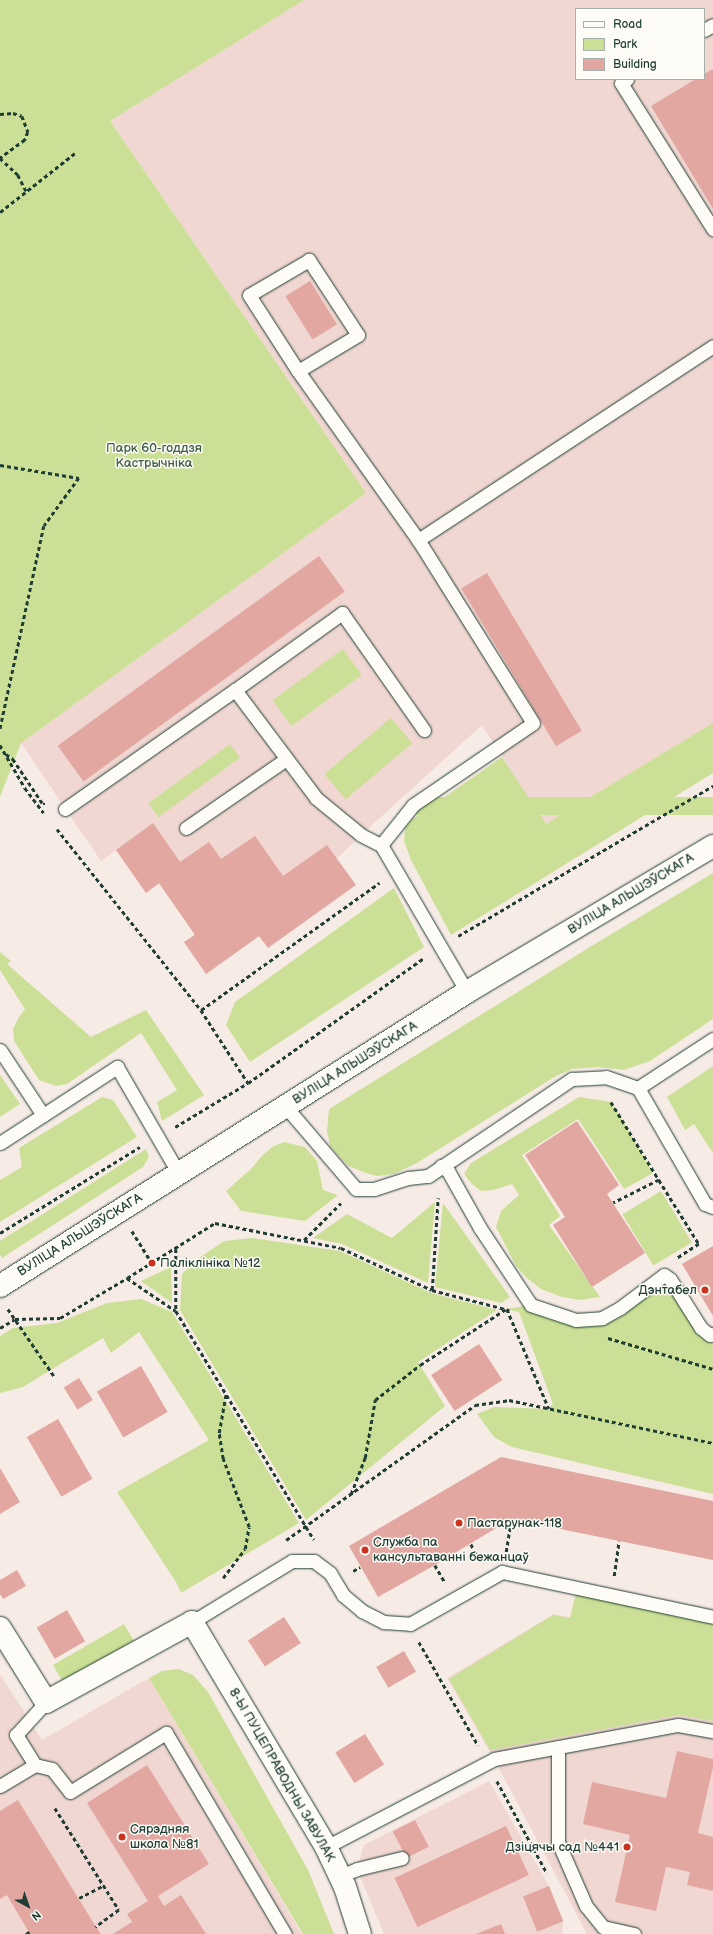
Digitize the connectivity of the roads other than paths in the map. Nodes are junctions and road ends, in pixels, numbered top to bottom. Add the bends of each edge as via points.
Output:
1 (626, 80) edge
2 (713, 229) edge
3 (713, 346) edge
4 (298, 371) junction
5 (418, 540) junction
6 (235, 690) junction
7 (424, 730) dead end
8 (286, 759) junction
9 (65, 809) road end
10 (186, 828) dead end
11 (381, 845) junction
12 (713, 846) edge
13 (467, 992) junction
14 (713, 1039) edge
15 (0, 1050) edge
16 (638, 1088) junction
17 (286, 1107) junction
18 (43, 1115) junction
19 (0, 1143) edge
20 (441, 1166) junction
21 (179, 1174) junction
22 (713, 1207) edge
23 (2, 1294) edge
24 (713, 1334) edge
25 (713, 1617) edge
26 (192, 1622) junction
27 (0, 1628) edge
28 (46, 1702) junction
29 (713, 1731) edge
30 (558, 1747) junction
31 (35, 1765) junction
32 (0, 1786) edge
33 (326, 1847) junction
34 (402, 1858) dead end
35 (340, 1876) junction
36 (285, 1934) edge
37 (360, 1934) edge
38 (634, 1934) edge

1 - 2 lane via 621,83
3 - 5 lane
4 - 4 lane via 249,295 310,260 358,335
4 - 5 lane
5 - 11 lane via 533,723 413,805
6 - 7 lane via 342,613
6 - 8 lane
6 - 9 lane
8 - 10 lane
8 - 11 lane via 316,798 361,835
11 - 13 lane
12 - 13 main road, ВУЛІЦА АЛЬШЭЎСКАГА
13 - 17 main road, ВУЛІЦА АЛЬШЭЎСКАГА
14 - 16 lane
15 - 18 lane
16 - 20 lane via 606,1077 572,1079
16 - 22 lane via 705,1204
17 - 20 lane via 356,1188 374,1189 408,1178 428,1176
17 - 21 main road, ВУЛІЦА АЛЬШЭЎСКАГА
18 - 19 lane
18 - 21 lane via 117,1067
20 - 24 lane via 448,1171 480,1228 532,1305 576,1320 602,1318 620,1308 664,1275 670,1279 701,1328 710,1335
21 - 23 main road, ВУЛІЦА АЛЬШЭЎСКАГА via 119,1210
25 - 26 lane via 502,1572 410,1624 384,1622 362,1611 343,1595 330,1572 314,1561 292,1561
26 - 28 main road
26 - 33 main road, 8-Ы ПУЦЕПРАВОДНЫ ЗАВУЛАК
27 - 28 main road
28 - 31 lane via 16,1735
29 - 30 lane via 678,1725
30 - 33 lane via 494,1759
30 - 38 lane via 558,1842 586,1906 603,1927
31 - 32 lane
31 - 36 lane via 52,1769 70,1792 166,1733
33 - 35 main road, 8-Ы ПУЦЕПРАВОДНЫ ЗАВУЛАК
34 - 35 lane
35 - 37 main road, 8-Ы ПУЦЕПРАВОДНЫ ЗАВУЛАК

